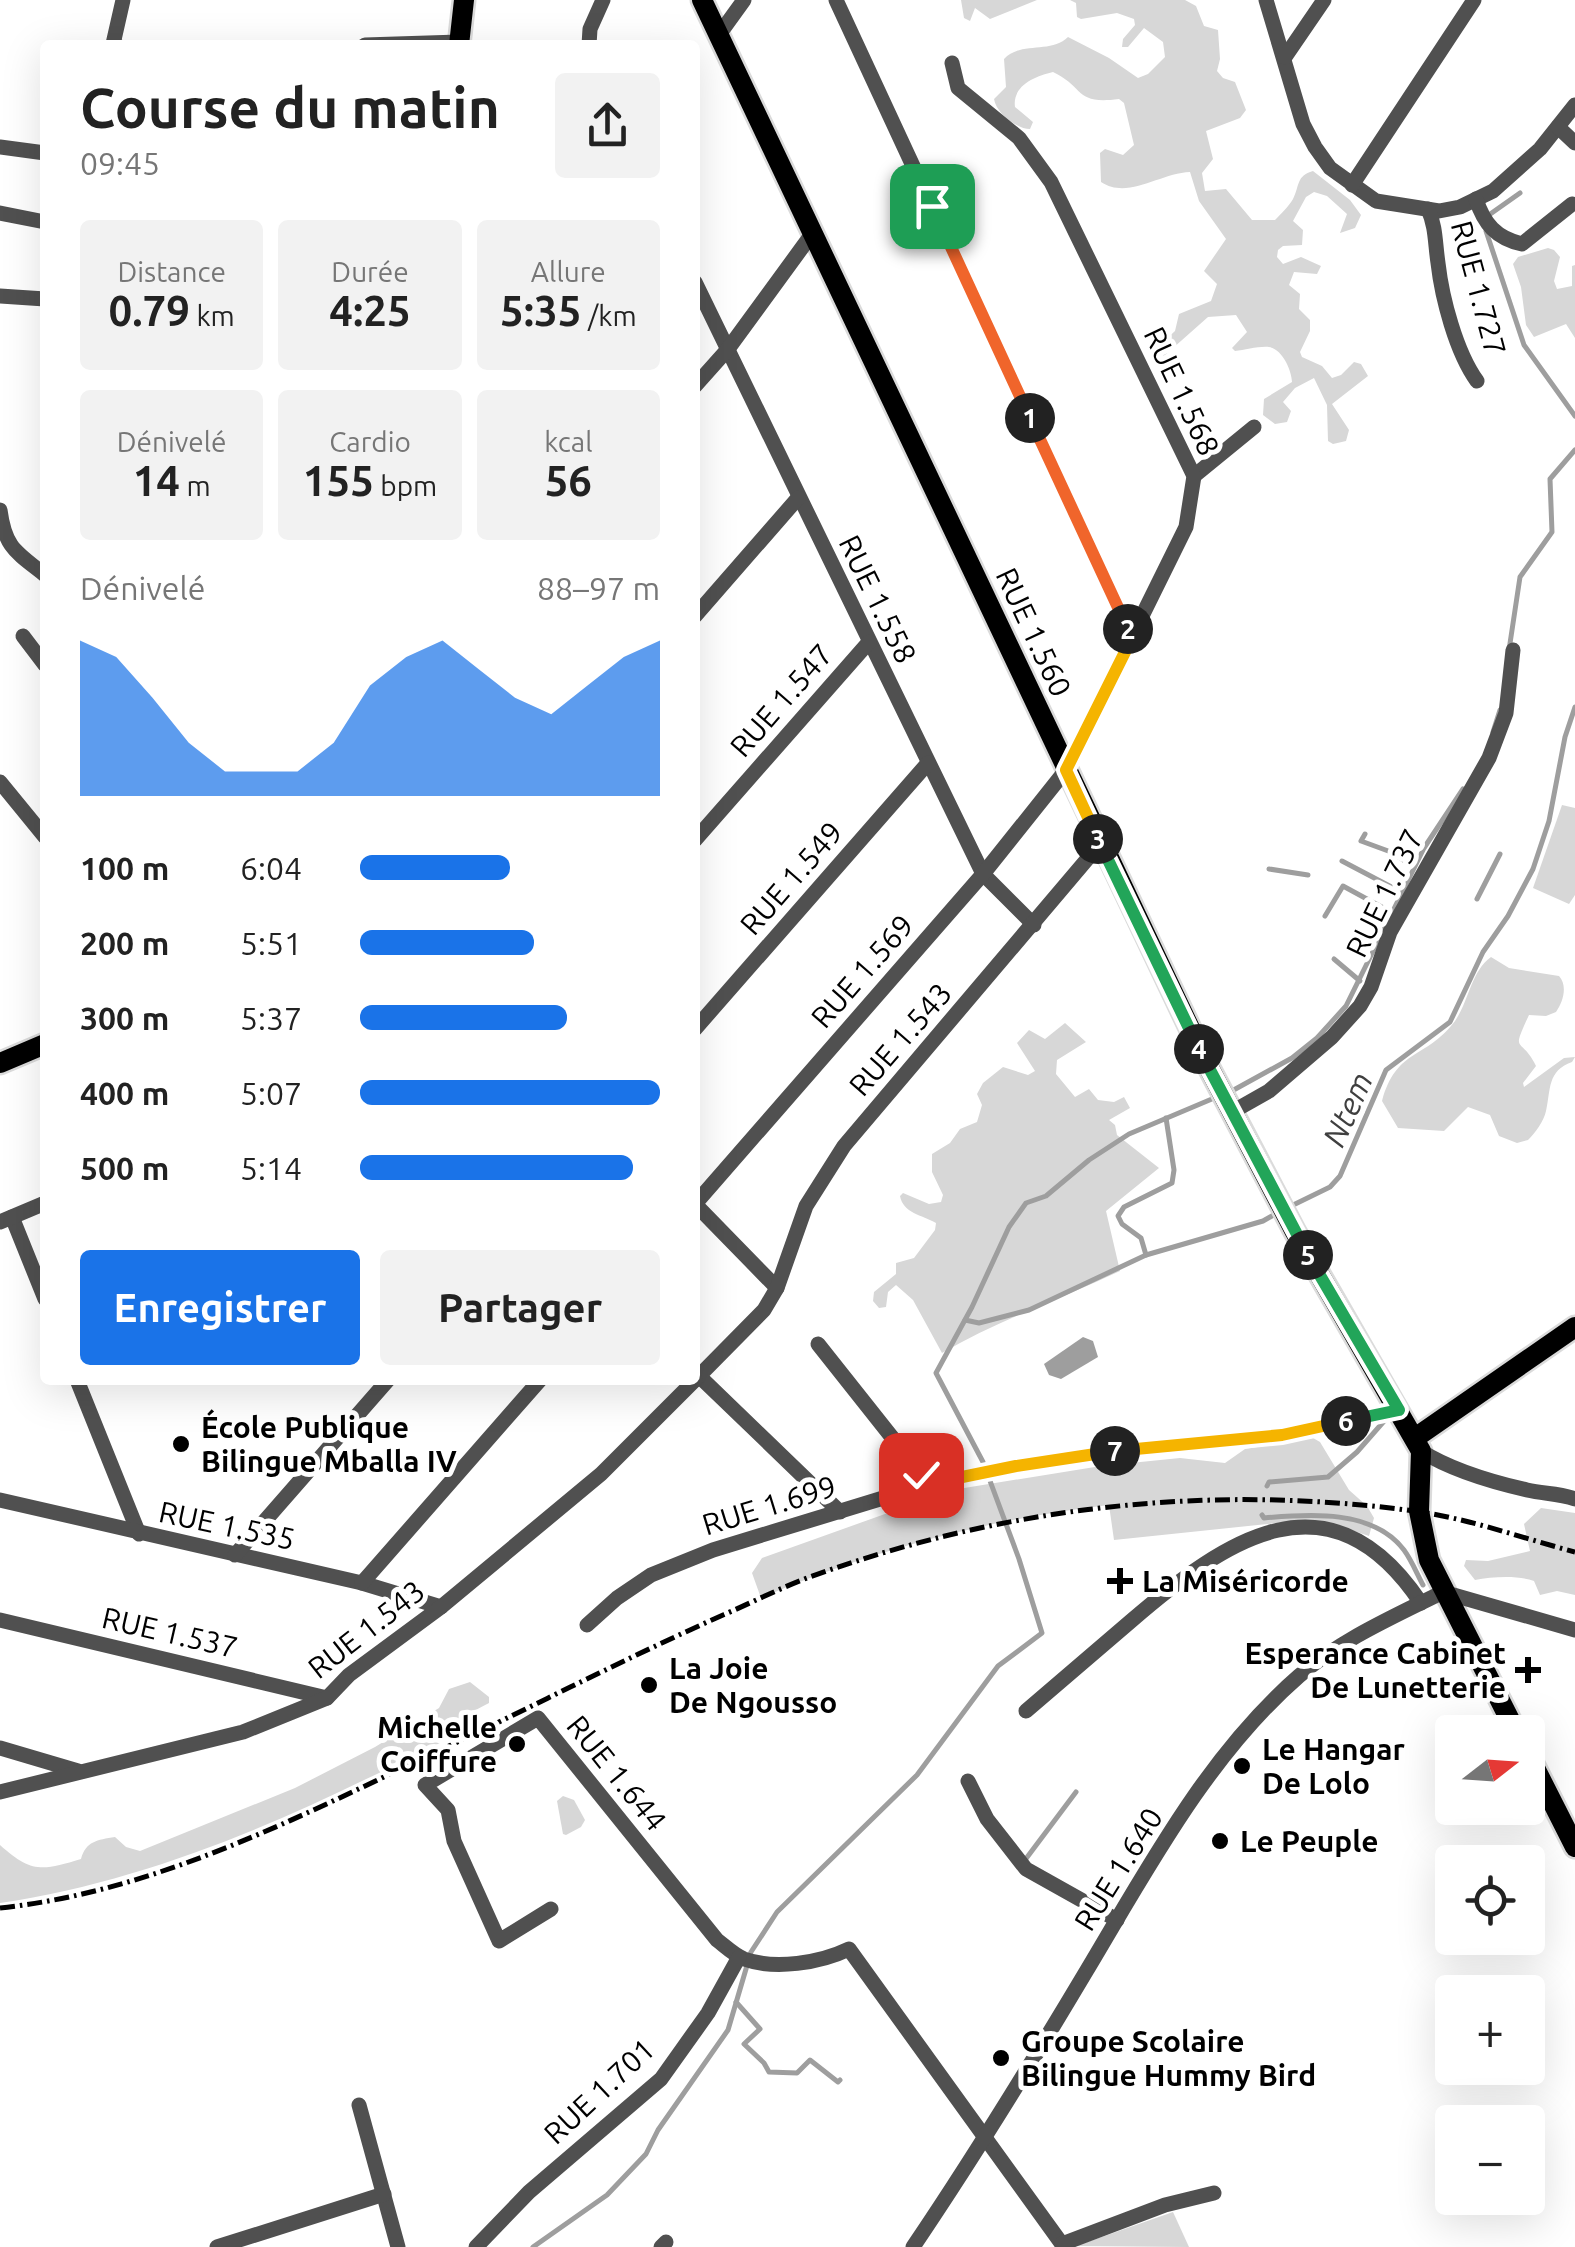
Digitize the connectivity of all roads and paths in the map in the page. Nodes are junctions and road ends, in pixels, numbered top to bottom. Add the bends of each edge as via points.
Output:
1 (123, 0) edge
2 (464, 0) edge
3 (603, 0) edge
4 (702, 0) edge
5 (744, 0) edge
6 (836, 0) edge
7 (1266, 0) edge
8 (1324, 0) edge
9 (1474, 0) edge
10 (718, 36) junction
11 (114, 40) edge
12 (459, 40) edge
13 (589, 40) edge
14 (1286, 57) junction
15 (952, 64) dead end
16 (1575, 105) edge
17 (1558, 128) junction
18 (1575, 143) edge
19 (0, 147) edge
20 (40, 152) edge
21 (1352, 185) junction
22 (1476, 199) junction
23 (1572, 204) dead end
24 (1428, 209) junction
25 (0, 212) edge
26 (40, 221) edge
27 (812, 234) junction
28 (700, 292) edge
29 (0, 296) edge
30 (40, 299) edge
31 (728, 349) junction
32 (700, 380) edge
33 (1476, 381) dead end
34 (1254, 427) dead end
35 (1194, 476) junction
36 (798, 498) junction
37 (0, 510) edge
38 (40, 571) edge
39 (700, 610) edge
40 (23, 636) dead end
41 (1132, 638) junction
42 (869, 642) junction
43 (1513, 650) dead end
44 (40, 658) edge
45 (928, 763) junction
46 (1066, 770) junction
47 (0, 782) edge
48 (40, 831) edge
49 (700, 834) edge
50 (1100, 844) junction
51 (983, 874) junction
52 (1034, 925) junction
53 (700, 1023) edge
54 (40, 1046) edge
55 (0, 1063) edge
56 (1232, 1112) junction
57 (700, 1198) edge
58 (40, 1205) edge
59 (700, 1209) edge
60 (6, 1220) edge
61 (778, 1288) junction
62 (40, 1289) edge
63 (1575, 1327) edge
64 (818, 1344) dead end
65 (700, 1374) edge
66 (700, 1382) edge
67 (80, 1385) edge
68 (365, 1385) edge
69 (384, 1385) edge
70 (536, 1385) edge
71 (689, 1385) edge
72 (370, 1401) junction
73 (1399, 1410) junction
74 (1418, 1444) junction
75 (928, 1484) junction
76 (1575, 1499) edge
77 (0, 1500) edge
78 (840, 1512) junction
79 (139, 1534) junction
80 (234, 1555) junction
81 (362, 1583) junction
82 (1443, 1592) junction
83 (1421, 1603) junction
84 (440, 1607) junction
85 (0, 1620) edge
86 (588, 1625) dead end
87 (1575, 1630) edge
88 (326, 1698) junction
89 (1026, 1711) dead end
90 (1507, 1715) edge
91 (0, 1748) edge
92 (79, 1771) junction
93 (1545, 1778) edge
94 (968, 1781) dead end
95 (0, 1792) edge
96 (1565, 1807) edge
97 (1575, 1848) edge
98 (551, 1909) dead end
99 (1116, 1920) junction
100 (745, 1959) junction
101 (359, 2105) dead end
102 (987, 2138) junction
103 (1214, 2193) dead end
104 (384, 2194) junction
105 (1063, 2245) edge
106 (217, 2247) edge
107 (398, 2247) edge
108 (476, 2247) edge
109 (913, 2247) edge

1 - 11 street
2 - 12 main road
3 - 13 street
4 - 10 main road, RUE 1.560
5 - 10 street
6 - 41 street
7 - 14 street
8 - 14 street
9 - 21 street
10 - 27 main road, RUE 1.560
14 - 21 street via 1315,148
15 - 35 street, RUE 1.568 via 958,88 1018,138 1051,182
16 - 17 street
17 - 18 street
17 - 22 street via 1516,172
19 - 20 street
21 - 24 street via 1376,200
22 - 23 street via 1494,233 1522,244
22 - 24 street
24 - 33 street, RUE 1.727 via 1458,343
25 - 26 street
27 - 31 street
27 - 46 main road, RUE 1.560
28 - 31 street, RUE 1.558
29 - 30 street
31 - 32 street
31 - 36 street, RUE 1.558
34 - 35 street
35 - 41 street, RUE 1.568 via 1186,526
36 - 39 street
36 - 42 street, RUE 1.558
37 - 38 street via 4,536
40 - 44 street
41 - 46 street, RUE 1.568
42 - 45 street, RUE 1.558
42 - 49 street, RUE 1.547
43 - 56 street, RUE 1.737 via 1506,713 1489,758 1390,932 1360,1006 1270,1091
45 - 51 street, RUE 1.558
45 - 53 street, RUE 1.549
46 - 50 main road, RUE 1.560
46 - 51 street, RUE 1.569
47 - 48 street
50 - 52 street, RUE 1.543
50 - 56 main road, RUE 1.560
51 - 52 street, RUE 1.558
51 - 57 street, RUE 1.569
52 - 61 street, RUE 1.543 via 844,1146 806,1206
54 - 55 main road
56 - 73 main road, RUE 1.560
58 - 60 street
59 - 61 street
60 - 62 street
61 - 65 street, RUE 1.543
63 - 74 main road
64 - 75 street
66 - 78 street
67 - 79 street
68 - 72 street
69 - 72 street
70 - 81 street
71 - 84 street, RUE 1.543 via 601,1474
72 - 80 street
73 - 74 main road, RUE 1.560
73 - 75 street, RUE 1.699 via 1282,1435 1094,1453
74 - 76 street via 1441,1463
74 - 82 main road via 1421,1532
75 - 78 street, RUE 1.699
77 - 79 street, RUE 1.535
78 - 86 street, RUE 1.699 via 651,1575
79 - 80 street, RUE 1.535
80 - 81 street, RUE 1.535
81 - 84 street, RUE 1.535
82 - 83 street, RUE 1.640
82 - 87 street
82 - 90 main road
83 - 89 street via 1405,1578 1347,1536 1288,1526 1256,1534 1184,1575
83 - 99 street, RUE 1.640 via 1325,1656 1253,1721 1216,1765
84 - 88 street, RUE 1.543
85 - 88 street, RUE 1.537
88 - 92 street, RUE 1.543 via 243,1732
91 - 92 street
92 - 95 street, RUE 1.543
93 - 96 main road
94 - 99 street via 1026,1869
96 - 97 main road
98 - 100 street, RUE 1.644 via 499,1941 454,1841 448,1810 425,1786 538,1718 717,1940
99 - 102 street, RUE 1.640
100 - 102 street via 818,1960 849,1949
100 - 108 street, RUE 1.701 via 661,2079 529,2192
101 - 104 street
102 - 105 street
102 - 109 street, RUE 1.640
103 - 105 street
104 - 106 street
104 - 107 street

